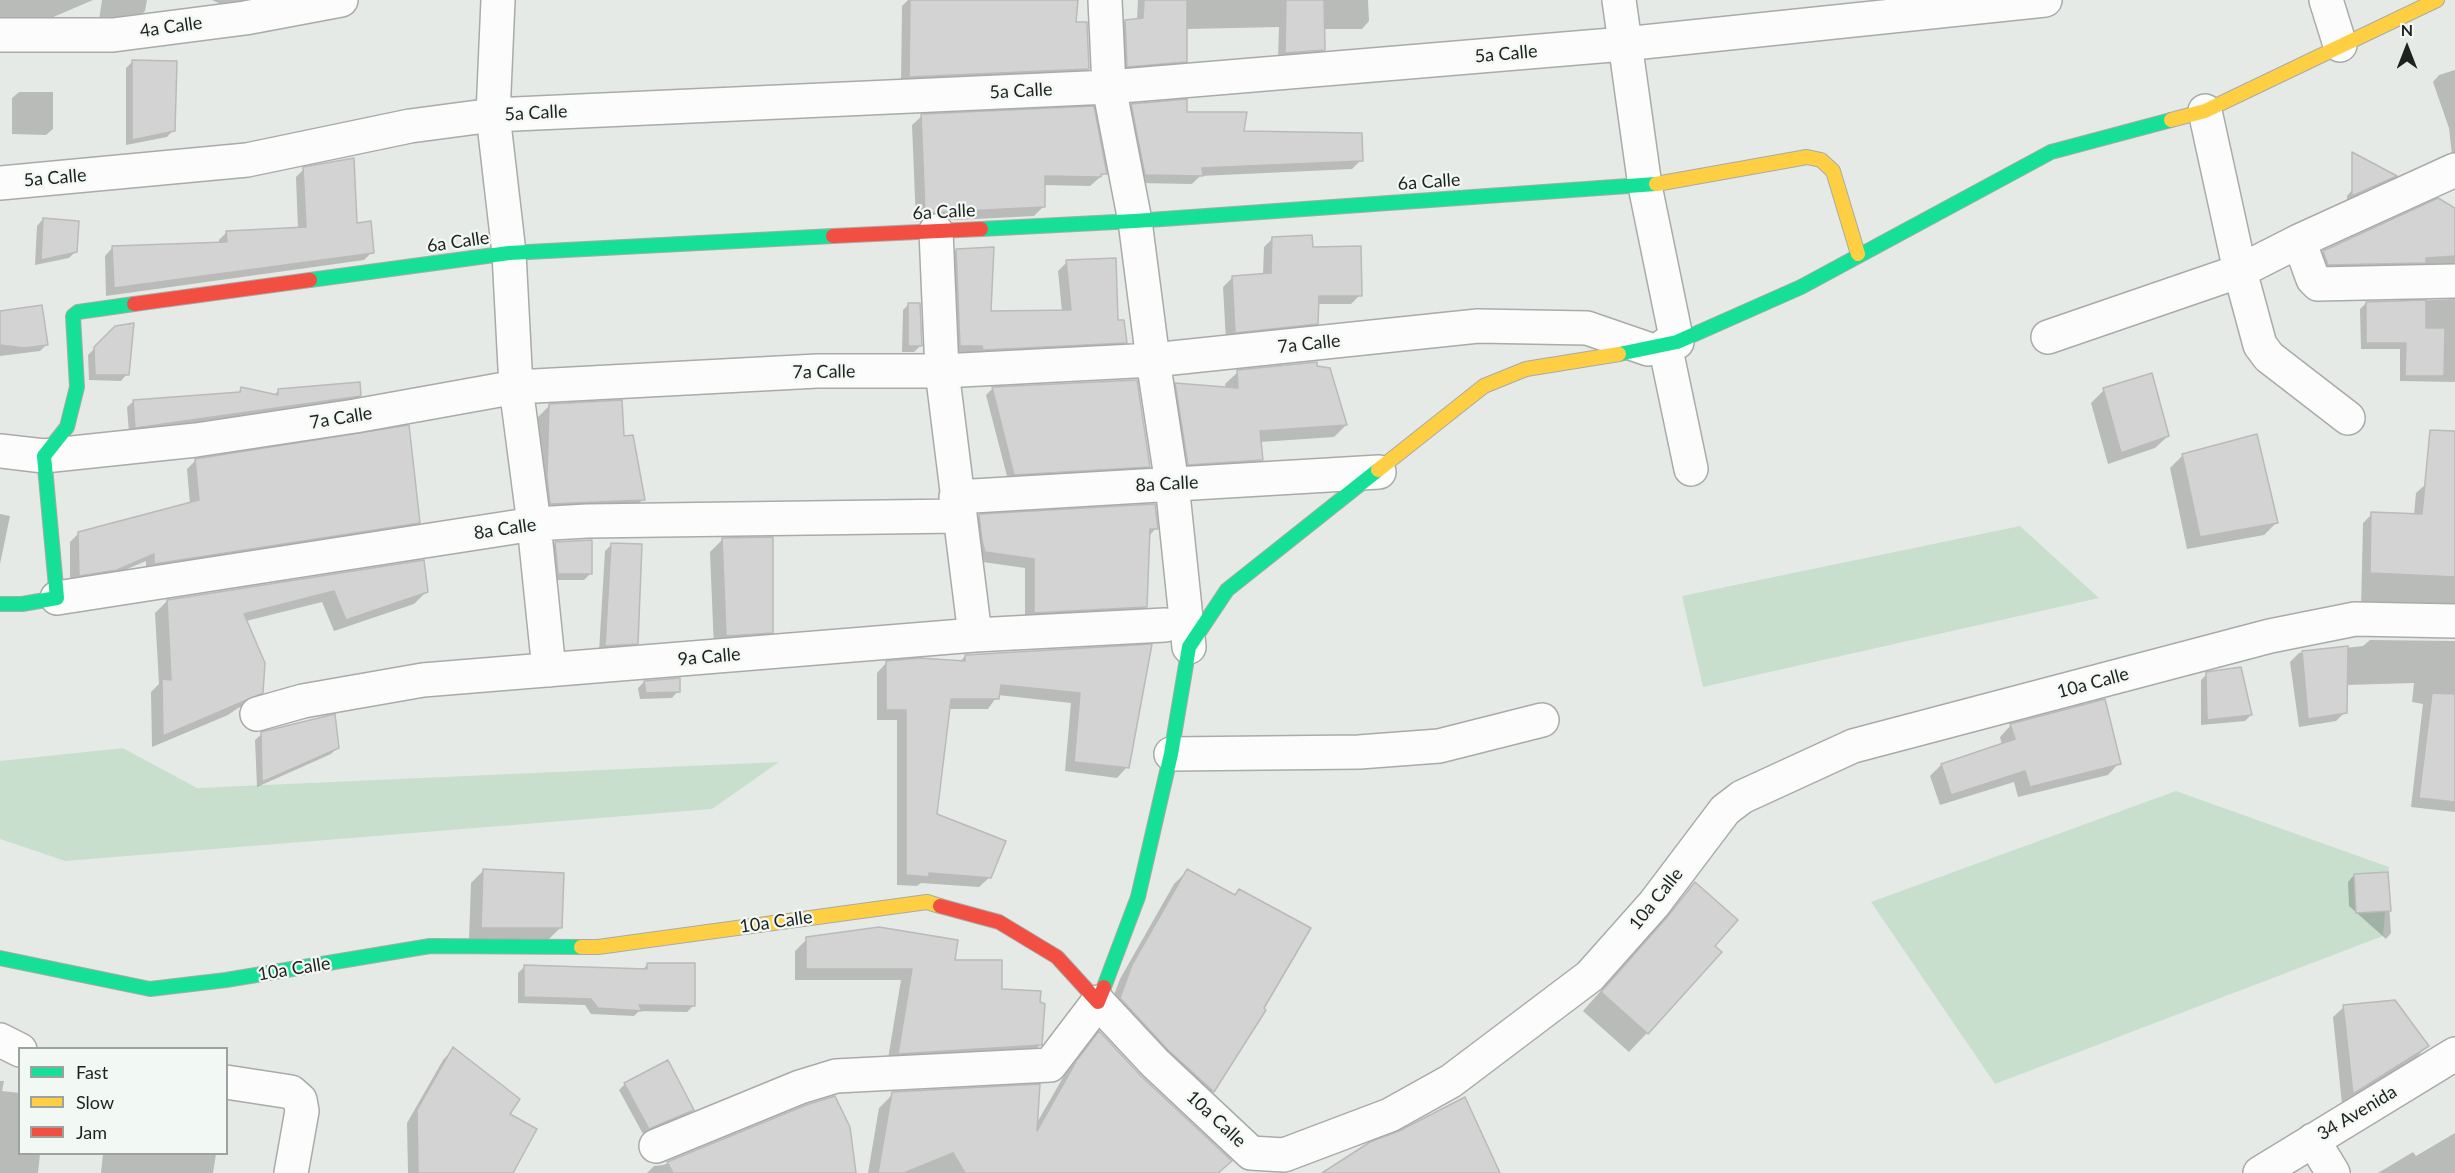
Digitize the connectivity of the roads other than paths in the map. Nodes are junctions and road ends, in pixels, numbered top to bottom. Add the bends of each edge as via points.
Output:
1 (341, 0) edge
2 (498, 0) edge
3 (1105, 0) edge
4 (1619, 0) edge
5 (2044, 0) edge
6 (2326, 0) edge
7 (2437, 0) edge
8 (0, 35) edge
9 (1624, 44) junction
10 (2340, 45) junction
11 (1109, 87) junction
12 (2205, 111) junction
13 (493, 115) junction
14 (2455, 170) edge
15 (0, 183) edge
16 (1646, 186) junction
17 (1135, 220) junction
18 (936, 231) junction
19 (2299, 241) junction
20 (509, 253) junction
21 (1858, 254) junction
22 (2240, 271) junction
23 (2455, 281) edge
24 (2048, 337) dead end
25 (1663, 345) junction
26 (1153, 360) junction
27 (942, 371) junction
28 (516, 387) junction
29 (2348, 418) dead end
30 (0, 451) edge
31 (44, 456) junction
32 (1691, 469) dead end
33 (1379, 471) junction
34 (1172, 484) junction
35 (957, 507) junction
36 (534, 524) junction
37 (57, 598) junction
38 (0, 604) edge
39 (2455, 621) edge
40 (1165, 625) dead end
41 (975, 635) junction
42 (1189, 647) junction
43 (549, 669) junction
44 (257, 714) dead end
45 (1542, 720) dead end
46 (1171, 754) junction
47 (0, 958) edge
48 (1098, 1002) junction
49 (2455, 1054) edge
50 (228, 1082) edge
51 (2313, 1140) junction
52 (656, 1146) dead end
53 (291, 1173) edge
54 (2260, 1173) edge
55 (2333, 1173) edge

1 - 8 street, 4a Calle via 245,18 113,35
2 - 13 street
3 - 11 street
4 - 9 street
5 - 9 street, 5a Calle
6 - 10 street
7 - 10 street
9 - 11 street, 5a Calle
9 - 16 street
10 - 12 street
11 - 13 street, 5a Calle
11 - 17 street
12 - 21 street via 2051,152
12 - 22 street
13 - 15 street, 5a Calle via 410,126 247,160
13 - 20 street
14 - 19 street
16 - 17 street, 6a Calle
16 - 21 street, 6a Calle via 1807,158 1821,160 1833,171
16 - 25 street
17 - 18 street, 6a Calle
17 - 26 street
18 - 20 street, 6a Calle
18 - 27 street
19 - 22 street
19 - 23 street via 2318,284
20 - 28 street
20 - 31 street, 6a Calle via 78,312 73,316 77,387 67,427
21 - 25 street via 1801,286
22 - 24 street
22 - 29 street via 2260,345 2269,357
25 - 26 street, 7a Calle via 1587,328 1478,326
25 - 32 street
25 - 33 street via 1526,369 1484,386
26 - 27 street, 7a Calle
26 - 34 street
27 - 28 street, 7a Calle via 817,371
27 - 35 street
28 - 31 street, 7a Calle via 196,440
28 - 36 street
30 - 31 street, 7a Calle
31 - 37 street
33 - 34 street, 8a Calle
33 - 42 street via 1227,590
34 - 35 street, 8a Calle
34 - 42 street
35 - 36 street, 8a Calle
35 - 41 street
36 - 37 street, 8a Calle
36 - 43 street
37 - 38 street
39 - 48 street, 10a Calle via 2355,620 2270,636 1853,746 1742,797 1725,810 1654,904 1590,976 1451,1081 1390,1115 1284,1155 1251,1152 1155,1063
40 - 41 street, 9a Calle
41 - 43 street, 9a Calle
42 - 46 street
43 - 44 street, 9a Calle via 423,680 303,701
45 - 46 street via 1439,746 1359,752
46 - 48 street via 1138,897
47 - 48 street, 10a Calle via 150,989 430,946 598,946 927,902 999,922 1057,957
48 - 52 street via 1050,1065 836,1076 800,1086
49 - 51 street, 34 Avenida
50 - 53 street via 291,1092 300,1100 302,1111
51 - 54 street, 34 Avenida
51 - 55 street

